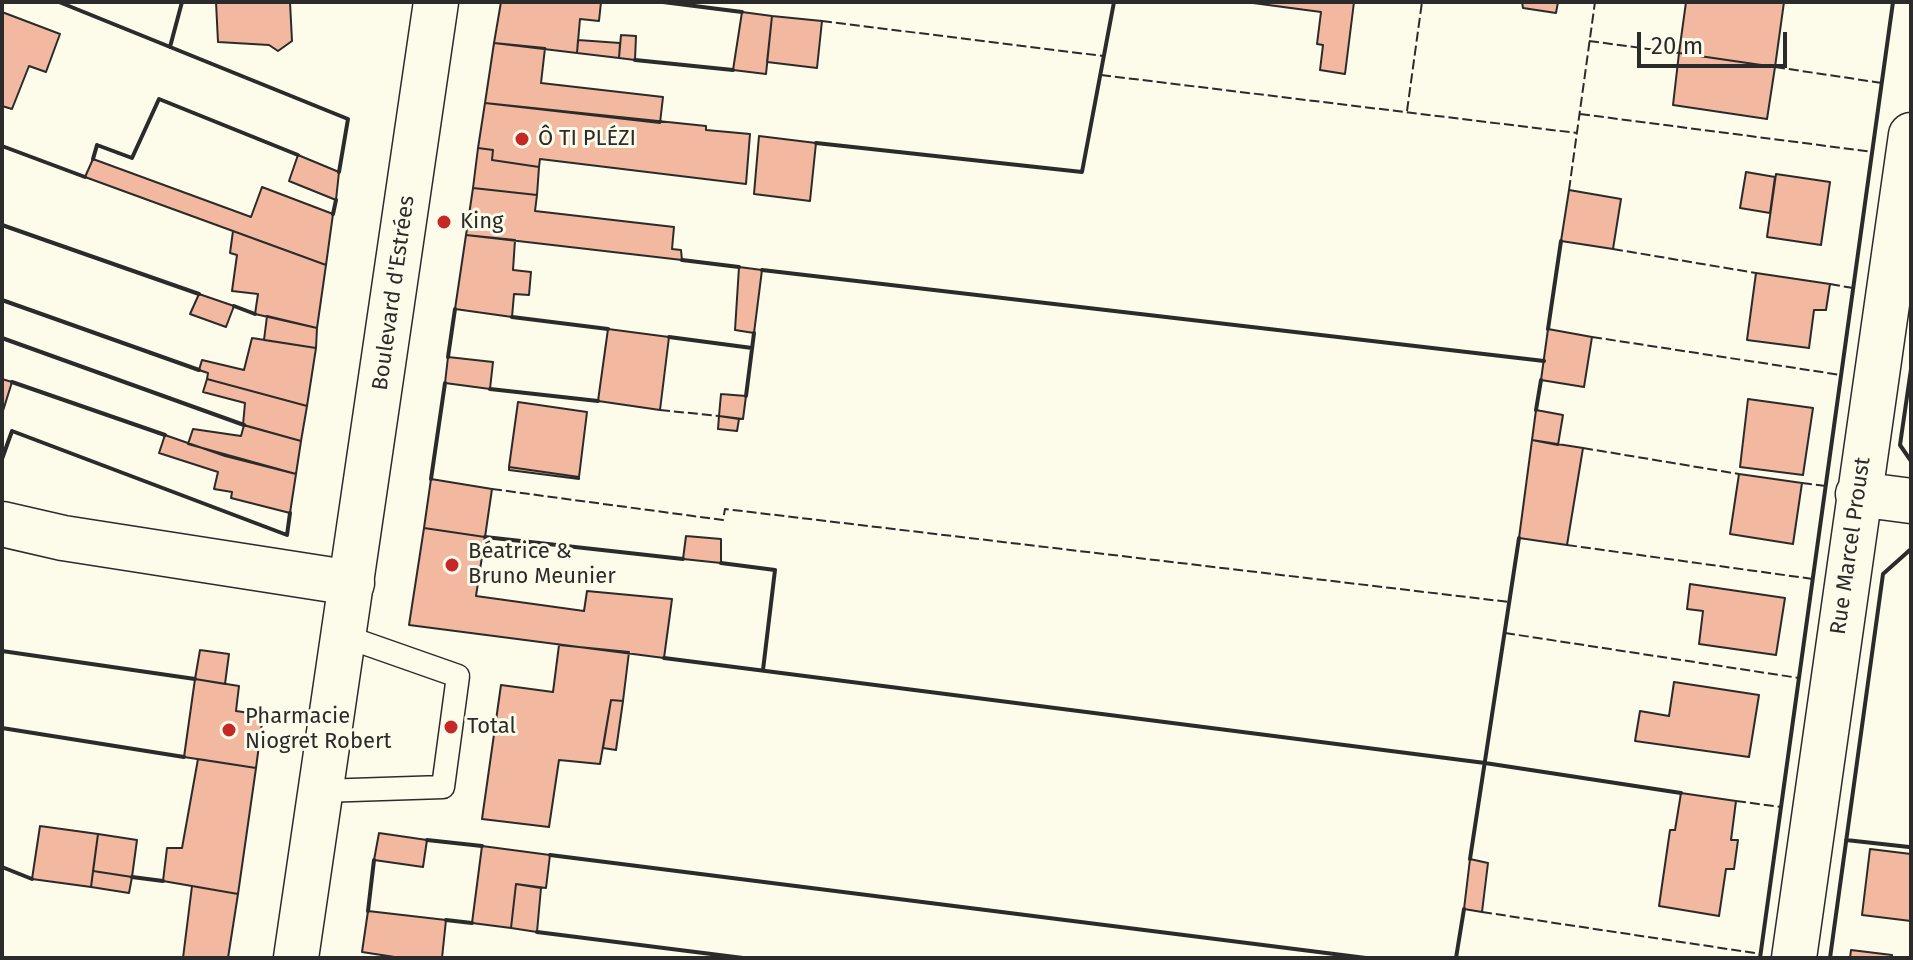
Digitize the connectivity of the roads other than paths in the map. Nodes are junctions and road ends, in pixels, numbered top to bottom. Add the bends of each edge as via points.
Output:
1 (436, 2) edge
2 (1911, 135) edge
3 (1858, 494) junction
4 (1911, 501) edge
5 (2, 524) edge
6 (352, 583) junction
7 (344, 636) junction
8 (321, 791) junction
9 (296, 958) edge
10 (1794, 958) edge

1 - 6 street, Boulevard d'Estrées
2 - 3 street, Rue Marcel Proust
3 - 4 street
3 - 10 street, Rue Marcel Proust
5 - 6 street
6 - 7 street, Boulevard d'Estrées
7 - 8 street, Boulevard d'Estrées
7 - 8 lane via 458,676 443,787
8 - 9 street, Boulevard d'Estrées

